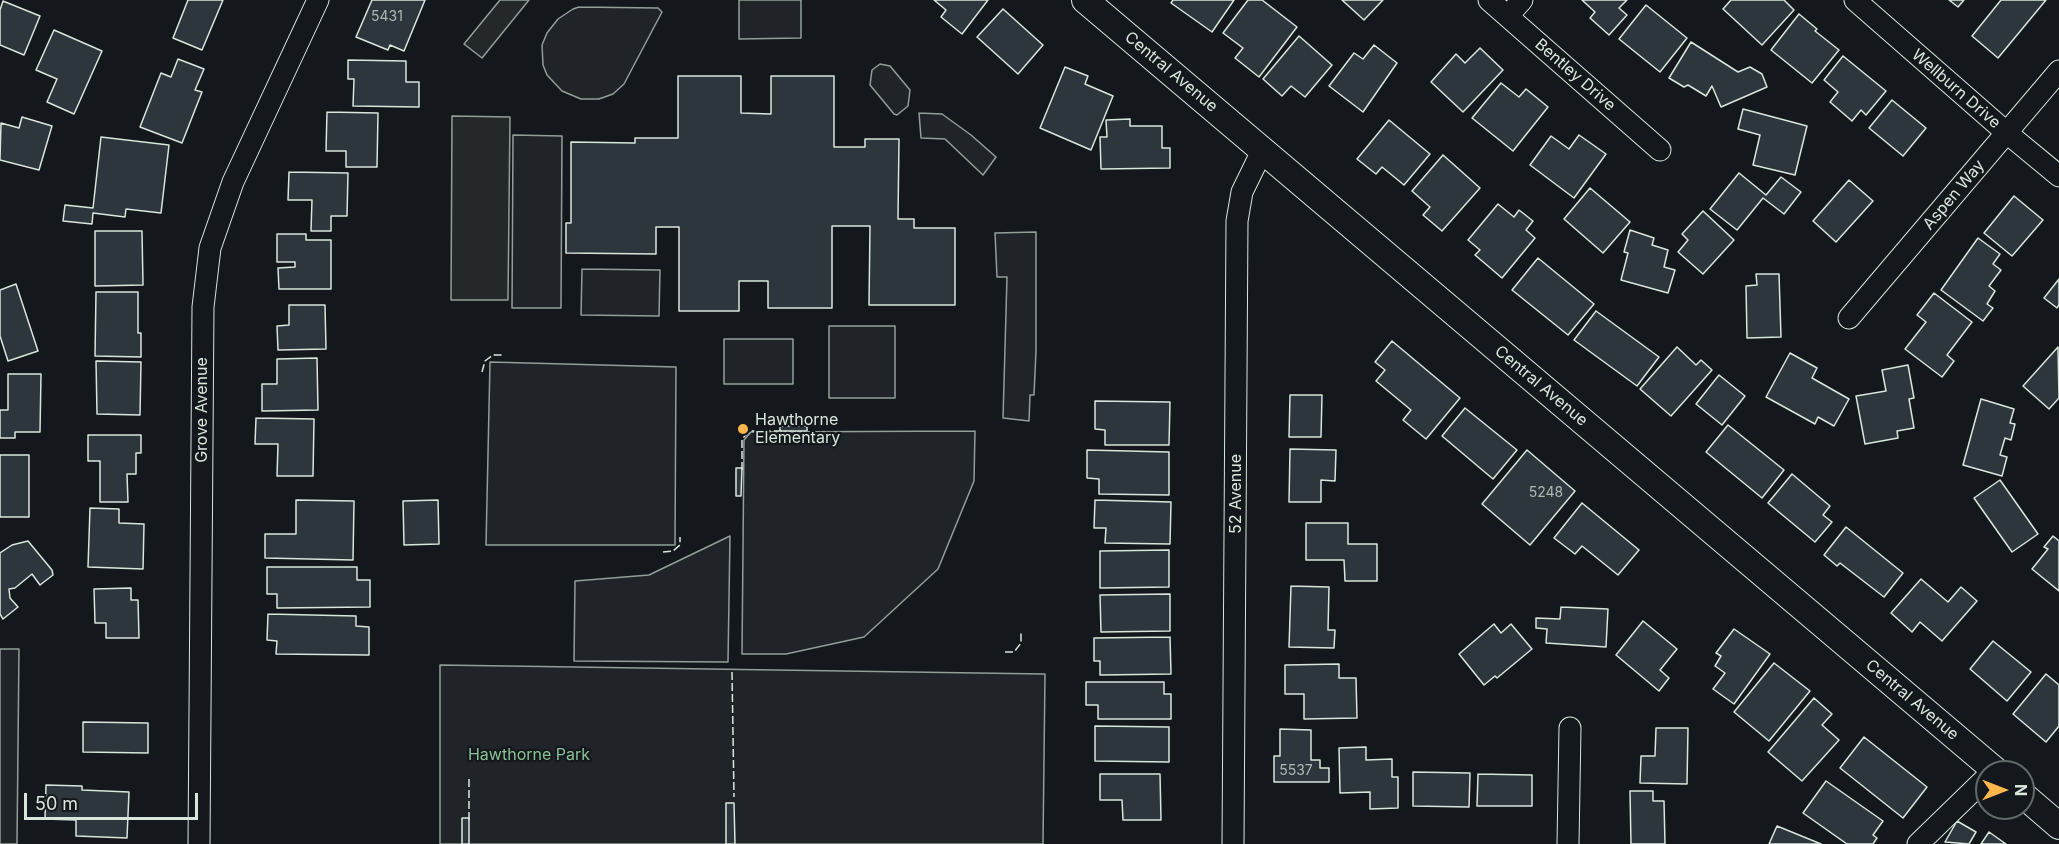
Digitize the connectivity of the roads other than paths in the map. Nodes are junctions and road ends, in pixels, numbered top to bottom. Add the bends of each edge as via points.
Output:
1 (318, 0) edge
2 (1085, 0) edge
3 (1489, 0) edge
4 (1522, 0) edge
5 (1855, 0) edge
6 (1508, 16) junction
7 (2059, 71) edge
8 (2007, 133) junction
9 (1263, 149) junction
10 (1660, 150) dead end
11 (2059, 176) edge
12 (1849, 318) dead end
13 (1570, 728) dead end
14 (1978, 760) edge
15 (1975, 790) edge
16 (2035, 805) edge
17 (2059, 826) edge
18 (199, 844) edge
19 (1233, 844) edge
20 (1568, 844) edge
21 (1918, 844) edge

1 - 18 street, Grove Avenue via 233,182 210,249 203,307
2 - 9 street, Central Avenue
3 - 6 street, Bentley Drive
4 - 6 street
5 - 8 street, Wellburn Drive
6 - 10 street, Bentley Drive
7 - 8 street, Aspen Way
8 - 11 street, Wellburn Drive
8 - 12 street, Aspen Way
9 - 14 street, Central Avenue
9 - 19 street, 52 Avenue via 1242,192 1237,221
13 - 20 street
15 - 21 street
16 - 17 street

